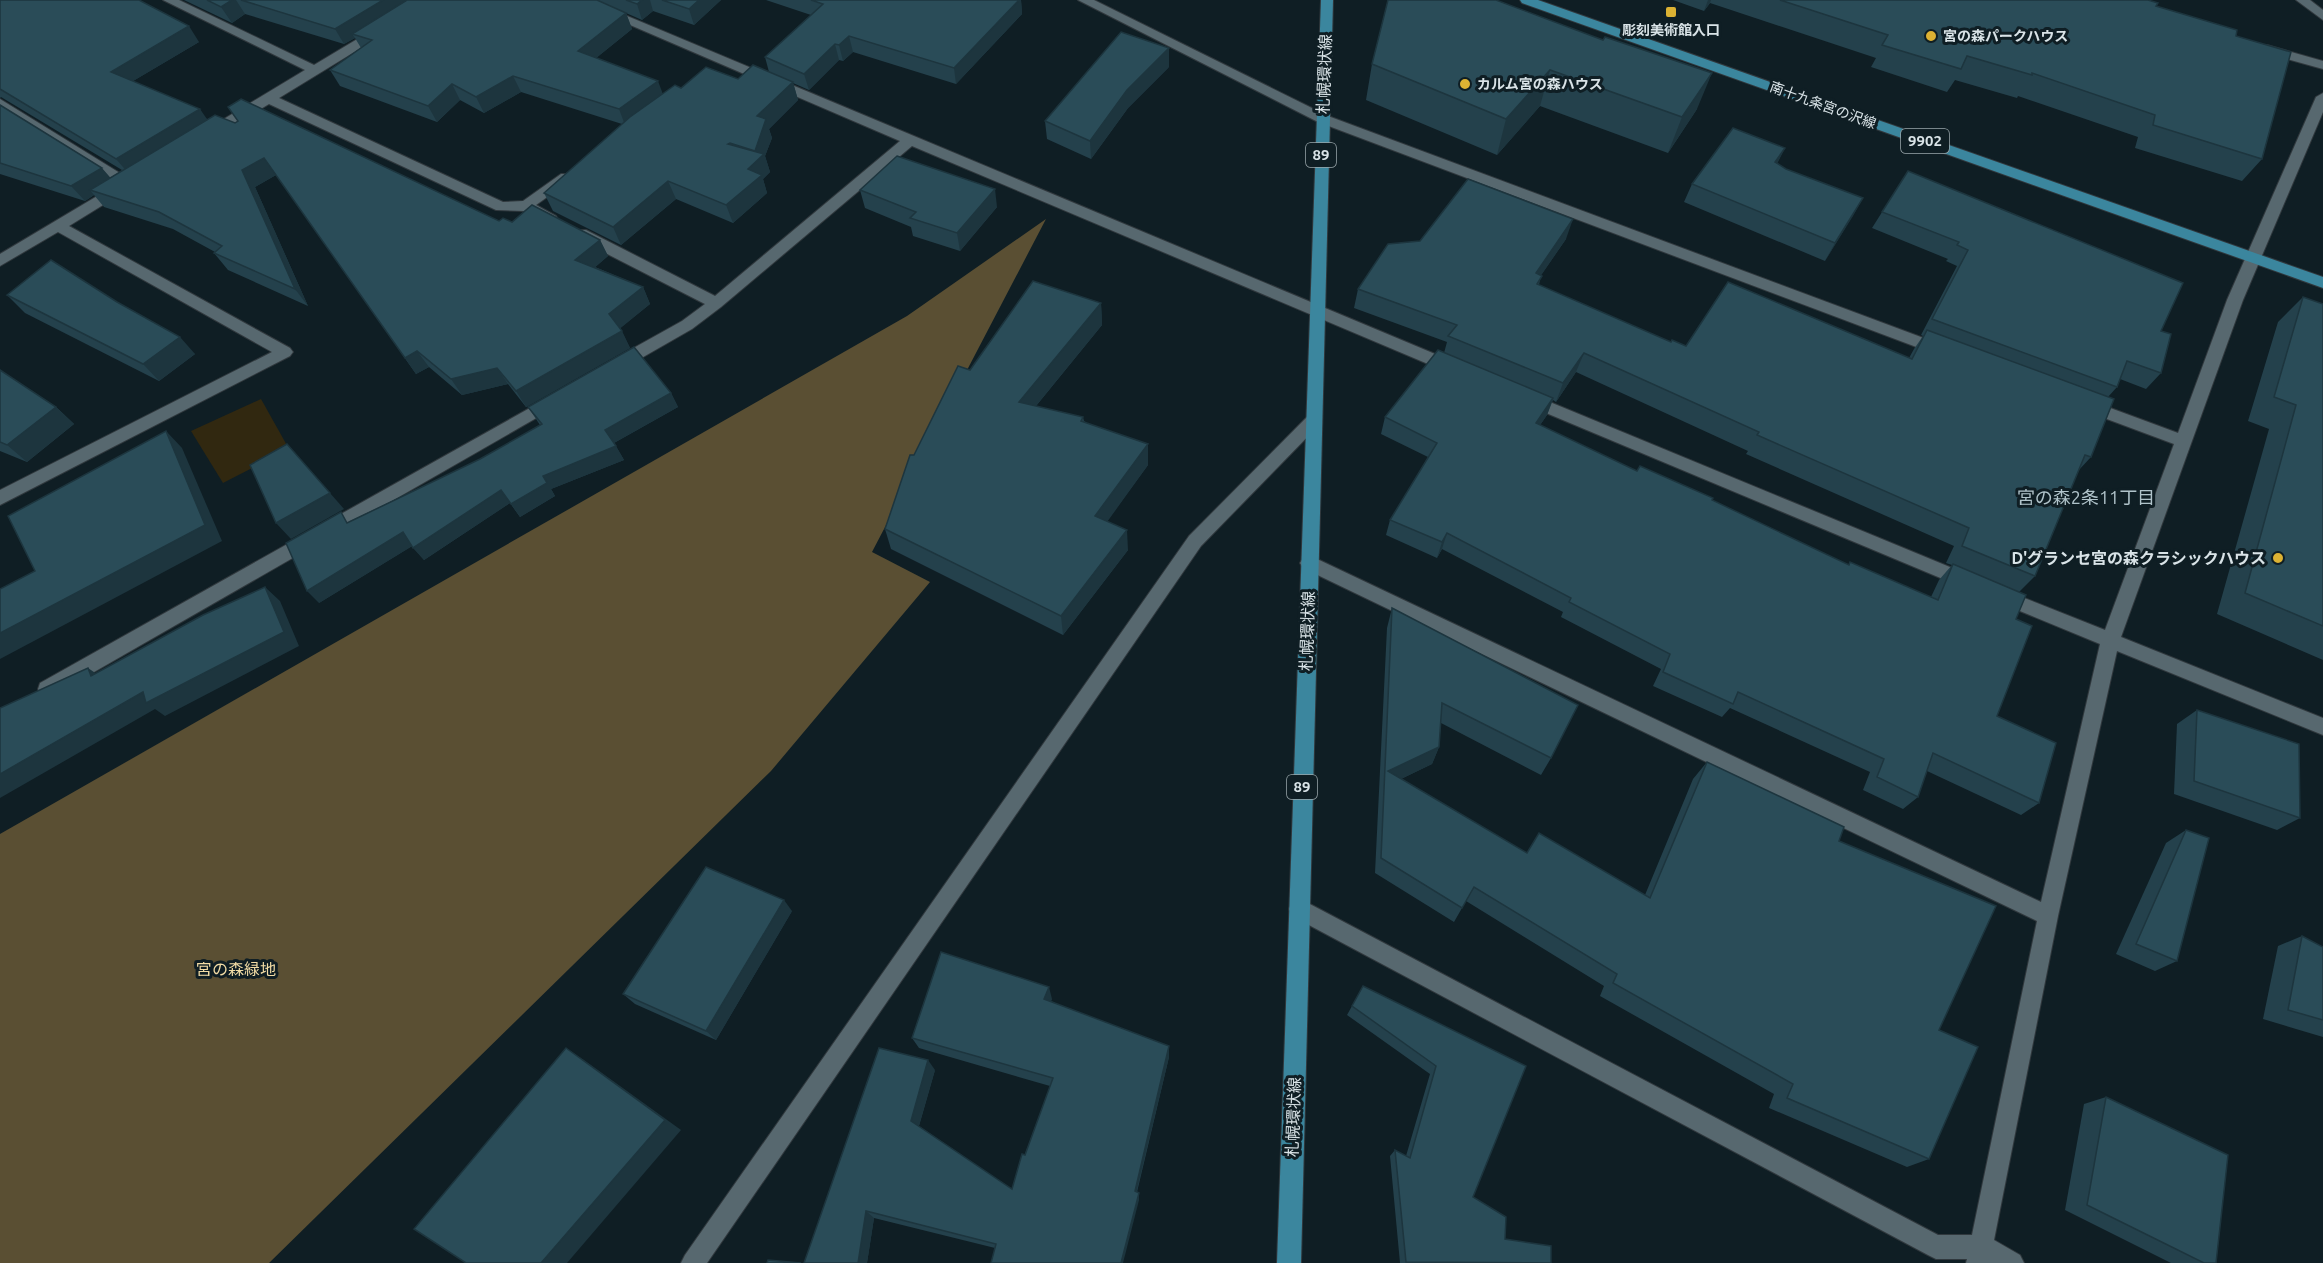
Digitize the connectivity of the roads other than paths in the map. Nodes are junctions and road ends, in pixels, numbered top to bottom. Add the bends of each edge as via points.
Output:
1 (169, 0) edge
2 (578, 0) edge
3 (1084, 0) edge
4 (1327, 0) edge
5 (1526, 0) edge
6 (2302, 0) edge
7 (2323, 16) edge
8 (393, 23) edge
9 (2251, 44) edge
10 (725, 63) junction
11 (2323, 65) edge
12 (315, 70) junction
13 (710, 73) edge
14 (2323, 97) edge
15 (268, 98) junction
16 (0, 102) edge
17 (1323, 119) junction
18 (911, 139) junction
19 (198, 141) edge
20 (574, 171) edge
21 (526, 206) junction
22 (58, 226) junction
23 (2252, 257) junction
24 (0, 261) edge
25 (2323, 283) edge
26 (716, 303) junction
27 (1316, 311) junction
28 (1955, 356) edge
29 (604, 372) edge
30 (1470, 375) edge
31 (1514, 393) edge
32 (562, 396) edge
33 (2067, 397) edge
34 (1313, 421) junction
35 (2183, 441) junction
36 (0, 498) edge
37 (1309, 563) junction
38 (2110, 641) junction
39 (31, 698) edge
40 (2323, 727) edge
41 (1299, 909) junction
42 (2048, 916) junction
43 (1980, 1255) edge
44 (693, 1263) edge
45 (1289, 1263) edge
46 (2012, 1263) edge

1 - 12 street
2 - 10 street
3 - 17 street
4 - 17 main road, 札幌環状線 / 89
5 - 23 main road, 南十九条宮の沢線 / 9902
6 - 7 street
8 - 12 street
9 - 11 street
10 - 13 street
10 - 18 street
12 - 15 street
14 - 23 street
15 - 19 street
15 - 21 street via 501,207
16 - 22 street via 134,180
17 - 27 main road, 札幌環状線 / 89
17 - 28 street
18 - 26 street
18 - 27 street
20 - 21 street
21 - 26 street
22 - 24 street
22 - 36 street via 285,352
23 - 25 main road, 南十九条宮の沢線 / 9902
23 - 35 street
26 - 29 street via 687,325
27 - 30 street
27 - 34 main road, 札幌環状線 / 89
31 - 38 street
32 - 39 street
33 - 35 street
34 - 37 main road, 札幌環状線 / 89
34 - 44 street via 1195,541
35 - 38 street
37 - 41 main road, 札幌環状線 / 89
37 - 42 street
38 - 40 street
38 - 42 street
41 - 43 street via 1936,1247
41 - 45 main road, 札幌環状線 / 89
42 - 43 street
43 - 46 street

